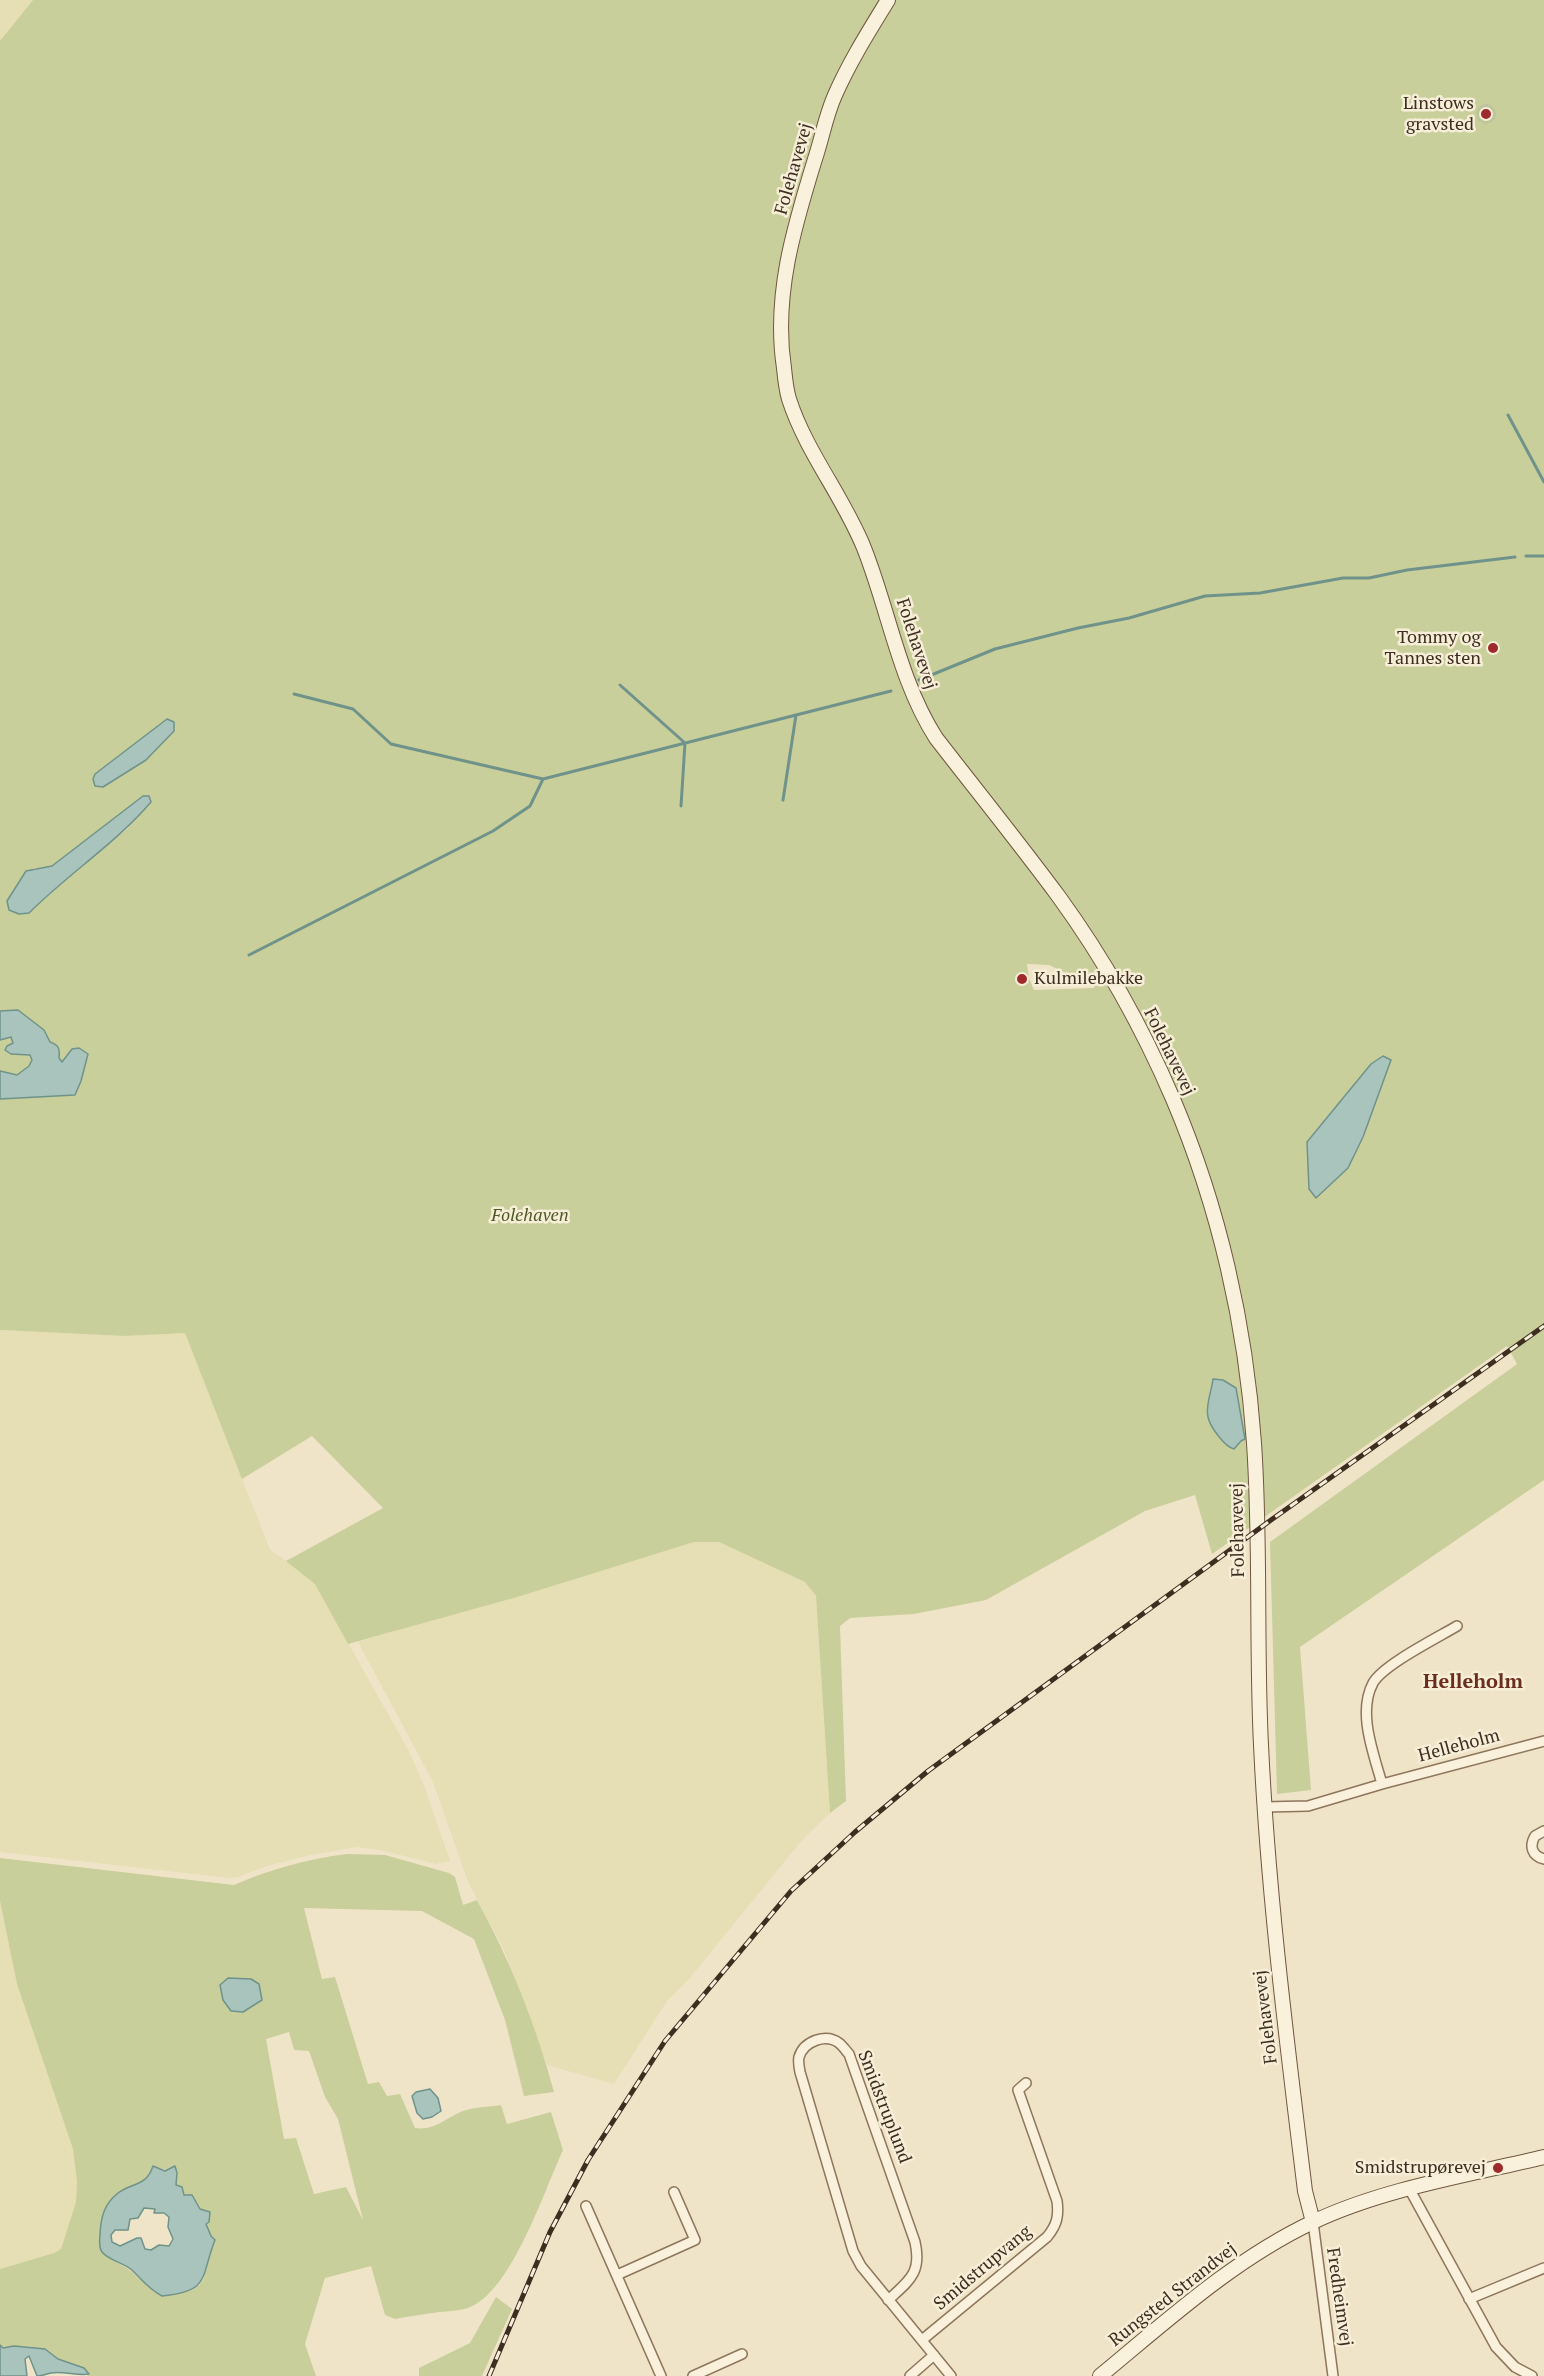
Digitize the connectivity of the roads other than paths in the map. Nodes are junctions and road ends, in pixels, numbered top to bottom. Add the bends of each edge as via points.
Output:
1 (888, 0) edge
2 (1457, 1626) dead end
3 (1544, 1741) edge
4 (1382, 1784) junction
5 (1264, 1807) junction
6 (1544, 1831) edge
7 (1544, 1859) edge
8 (1026, 2083) dead end
9 (1544, 2157) edge
10 (1410, 2190) junction
11 (674, 2192) dead end
12 (586, 2206) dead end
13 (1313, 2222) junction
14 (1544, 2268) edge
15 (616, 2275) junction
16 (1470, 2299) junction
17 (888, 2300) junction
18 (922, 2340) junction
19 (742, 2354) dead end
20 (934, 2355) junction
21 (661, 2376) edge
22 (693, 2376) edge
23 (910, 2376) edge
24 (951, 2376) edge
25 (1100, 2376) edge
26 (1333, 2376) edge
27 (1532, 2376) edge

1 - 5 street, Folehavevej via 834,97 787,259 780,309 788,396 800,429 860,539 905,678 921,714 1060,900 1113,981 1173,1099 1190,1144 1225,1259 1244,1350 1252,1422
2 - 4 street via 1384,1671 1373,1683 1367,1715
3 - 4 street, Helleholm
4 - 5 street, Helleholm via 1308,1806
5 - 13 street, Folehavevej via 1276,1953 1305,2191
6 - 7 street via 1535,1836 1532,1848
8 - 18 street, Smidstrupvang via 1018,2090 1057,2201 1054,2229
9 - 10 street, Rungsted Strandvej
10 - 13 street, Rungsted Strandvej
10 - 16 street
11 - 15 street via 695,2240
12 - 15 street
13 - 25 street, Rungsted Strandvej via 1258,2251 1216,2280
13 - 26 street, Fredheimvej
14 - 16 street
15 - 21 street
16 - 27 street via 1496,2347 1515,2367
17 - 17 street, Smidstruplund via 853,2251 800,2072 799,2058 812,2041 825,2038 838,2042 849,2054 915,2242 917,2268
17 - 18 street, Smidstruplund
18 - 20 street, Smidstruplund
19 - 22 street
20 - 23 street
20 - 24 street, Smidstruplund

